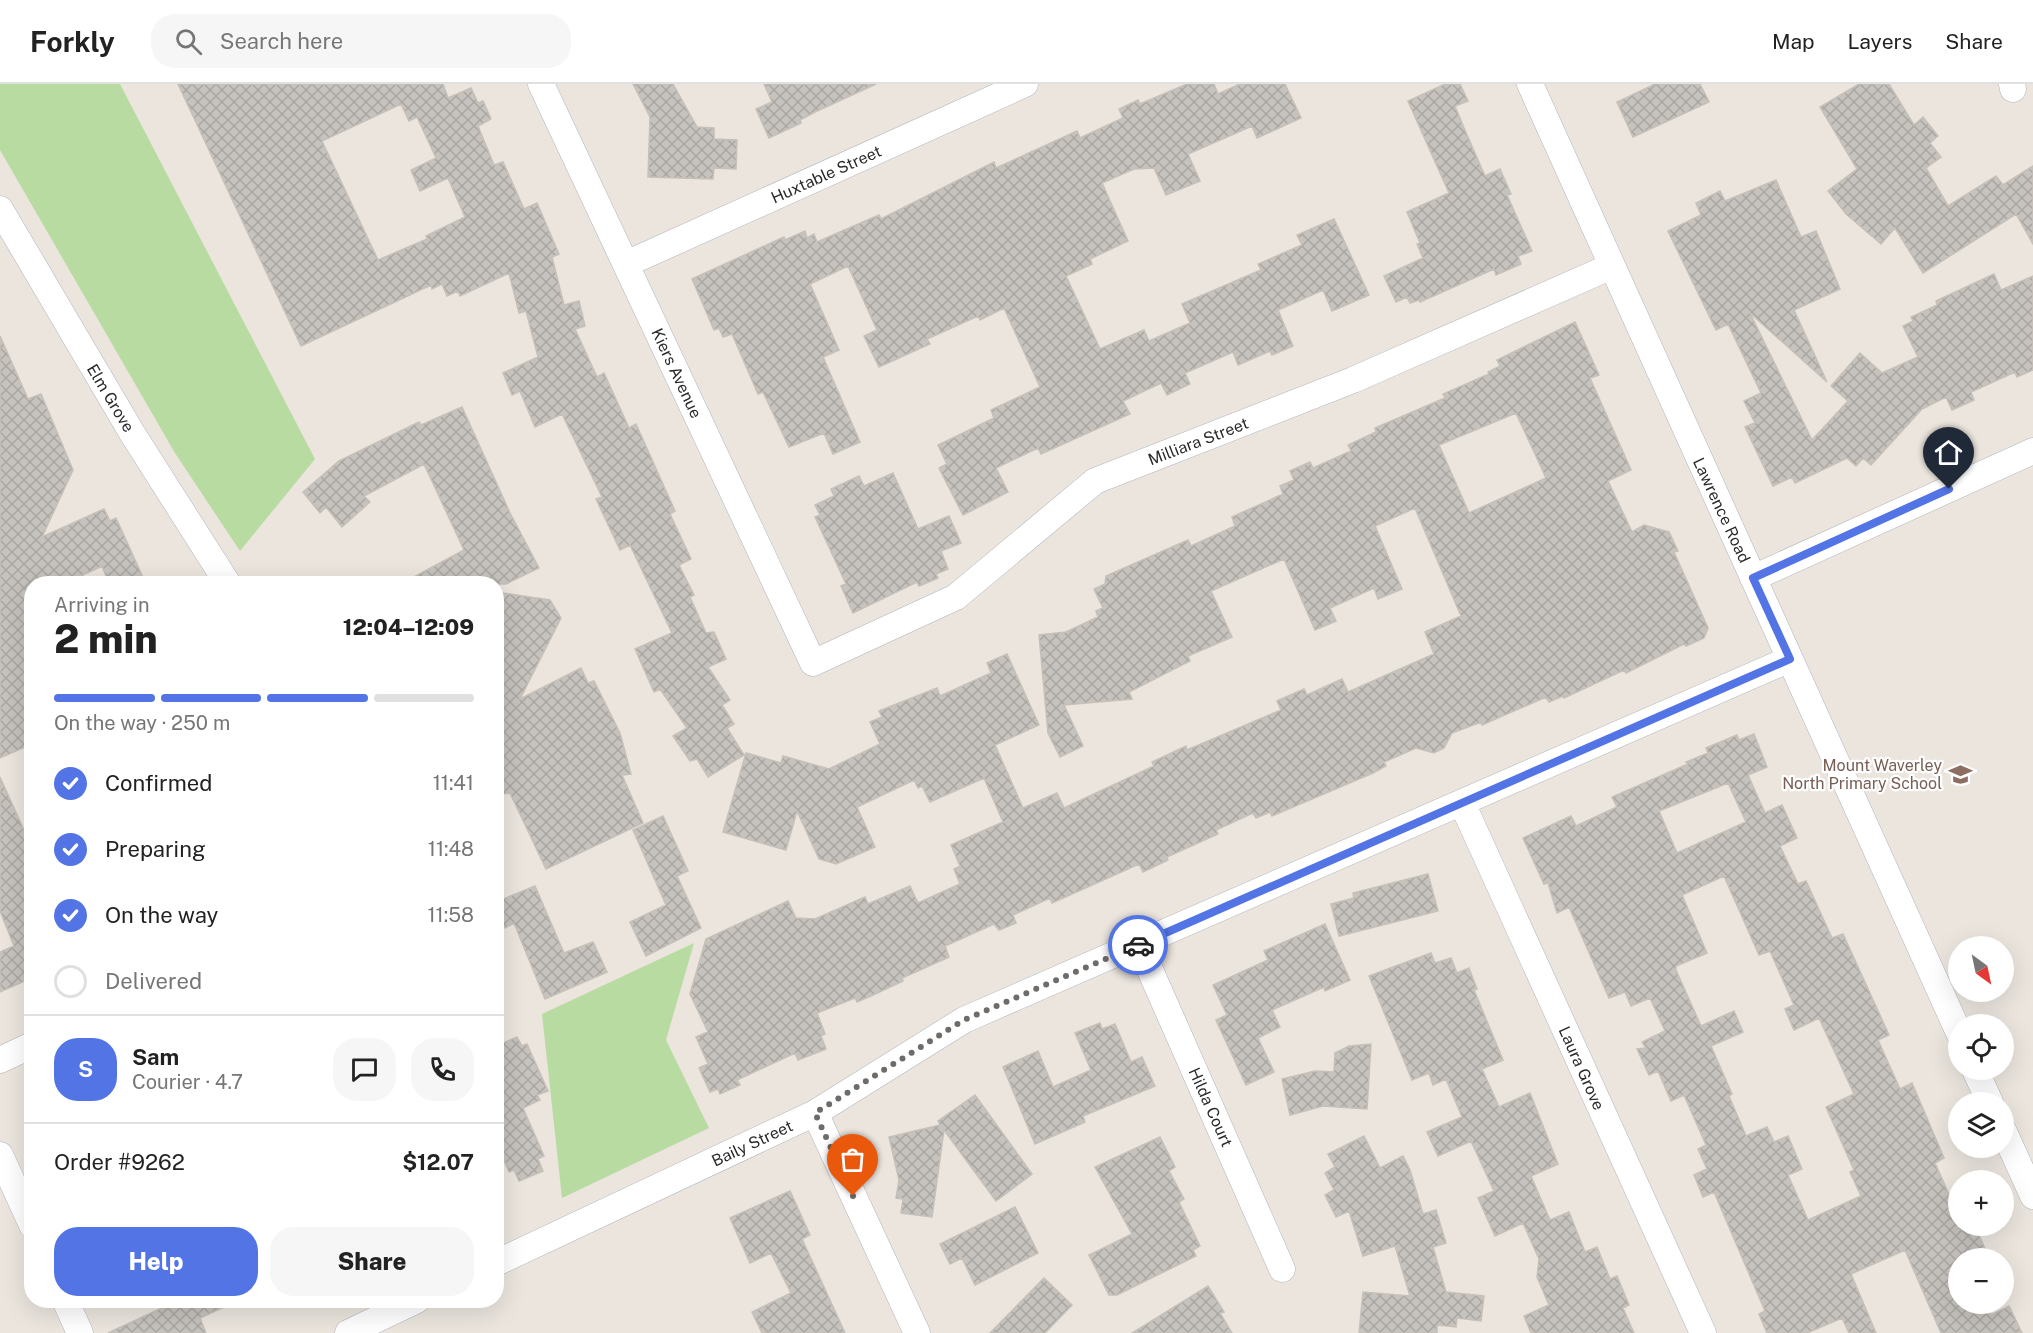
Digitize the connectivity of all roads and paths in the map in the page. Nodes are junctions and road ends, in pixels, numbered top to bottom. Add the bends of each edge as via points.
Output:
1 (541, 84) edge
2 (1025, 84) edge
3 (1530, 84) edge
4 (0, 208) edge
5 (626, 264) junction
6 (1612, 266) junction
7 (2033, 451) edge
8 (223, 576) edge
9 (1753, 578) junction
10 (1790, 659) junction
11 (813, 663) joint
12 (1462, 803) junction
13 (1139, 945) junction
14 (1950, 1014) edge
15 (24, 1050) edge
16 (0, 1060) edge
17 (815, 1113) junction
18 (2014, 1147) edge
19 (0, 1155) edge
20 (2026, 1165) edge
21 (2033, 1196) edge
22 (24, 1208) edge
23 (504, 1259) edge
24 (1282, 1269) dead end
25 (69, 1308) edge
26 (400, 1308) edge
27 (80, 1333) edge
28 (348, 1333) edge
29 (917, 1333) edge
30 (1703, 1333) edge

1 - 5 street, Kiers Avenue
2 - 5 street, Huxtable Street
3 - 6 street, Lawrence Road
4 - 8 street, Elm Grove via 132,433
5 - 11 street, Kiers Avenue
6 - 9 street, Lawrence Road
6 - 11 street, Milliara Street via 1353,380 1095,482 956,597
7 - 9 street
9 - 10 street, Lawrence Road
10 - 12 street, Baily Street
10 - 14 street, Lawrence Road
12 - 13 street, Baily Street
12 - 30 street, Laura Grove
13 - 17 street, Baily Street via 964,1020
13 - 24 street, Hilda Court
15 - 16 street
17 - 23 street, Baily Street
17 - 29 street
18 - 20 street
19 - 22 street
20 - 21 street
25 - 27 street
26 - 28 street

